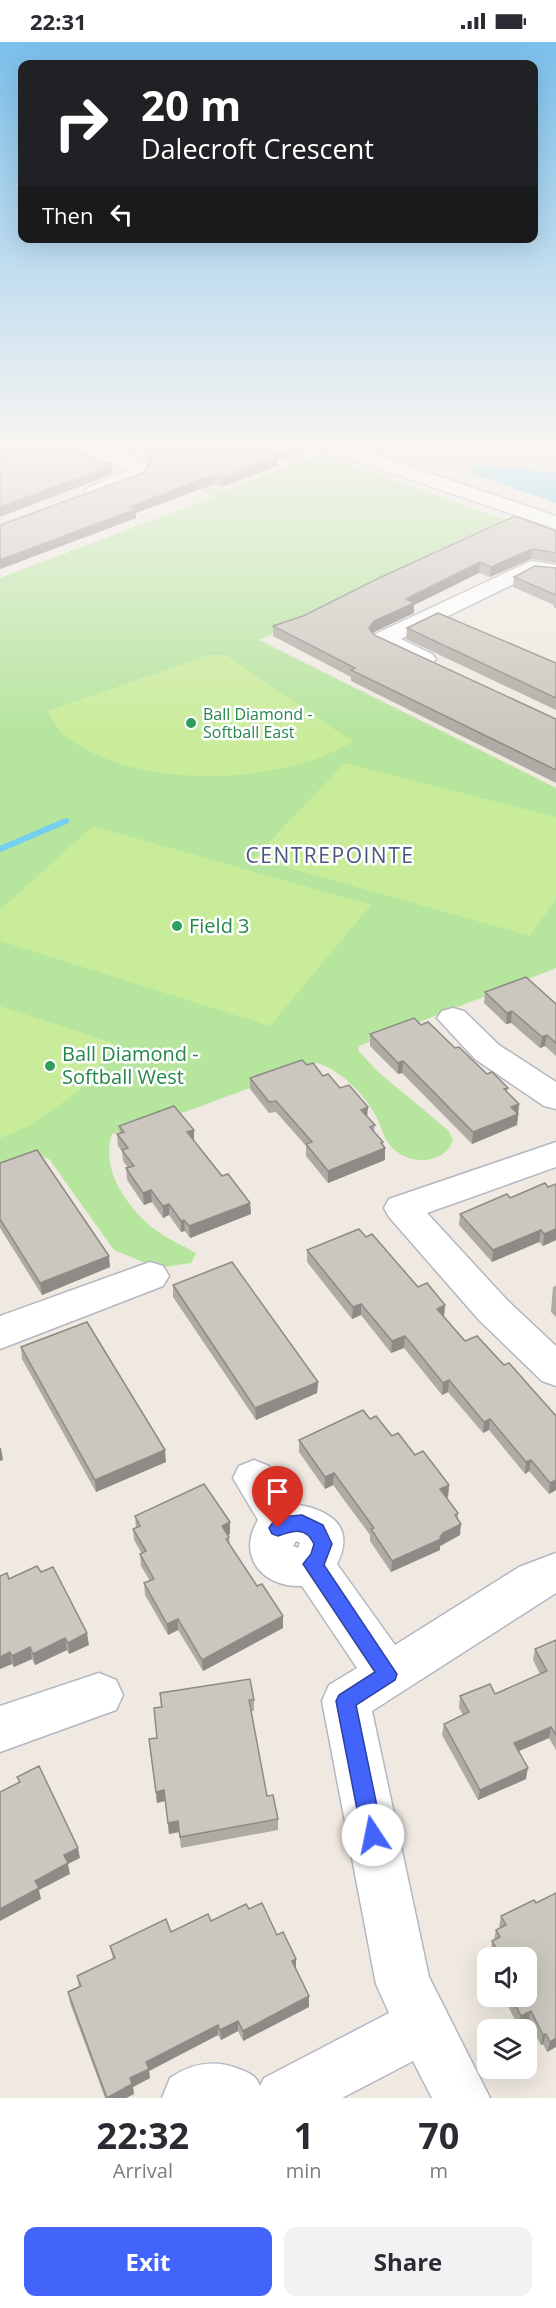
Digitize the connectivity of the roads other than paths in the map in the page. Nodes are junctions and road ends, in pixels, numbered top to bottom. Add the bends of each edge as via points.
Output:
1 (556, 571) edge
2 (443, 668) edge
3 (453, 1018) dead end
4 (556, 1098) edge
5 (556, 1154) edge
6 (150, 1276) dead end
7 (4, 1322) edge
8 (556, 1370) edge
9 (254, 1478) dead end
10 (556, 1572) edge
11 (388, 1674) junction
12 (99, 1695) dead end
13 (0, 1729) edge
14 (424, 2025) junction
15 (190, 2098) edge
16 (237, 2098) edge
17 (284, 2098) edge
18 (462, 2098) edge

1 - 2 street via 531,567 383,639
3 - 4 street via 487,1052
5 - 8 street via 402,1208 493,1310
6 - 7 street
9 - 11 street via 285,1524 302,1522 317,1530 322,1551 312,1564
10 - 11 street via 535,1581
11 - 14 street via 346,1701 403,1984
12 - 13 street
14 - 17 street
14 - 18 street
15 - 16 street via 221,2090

